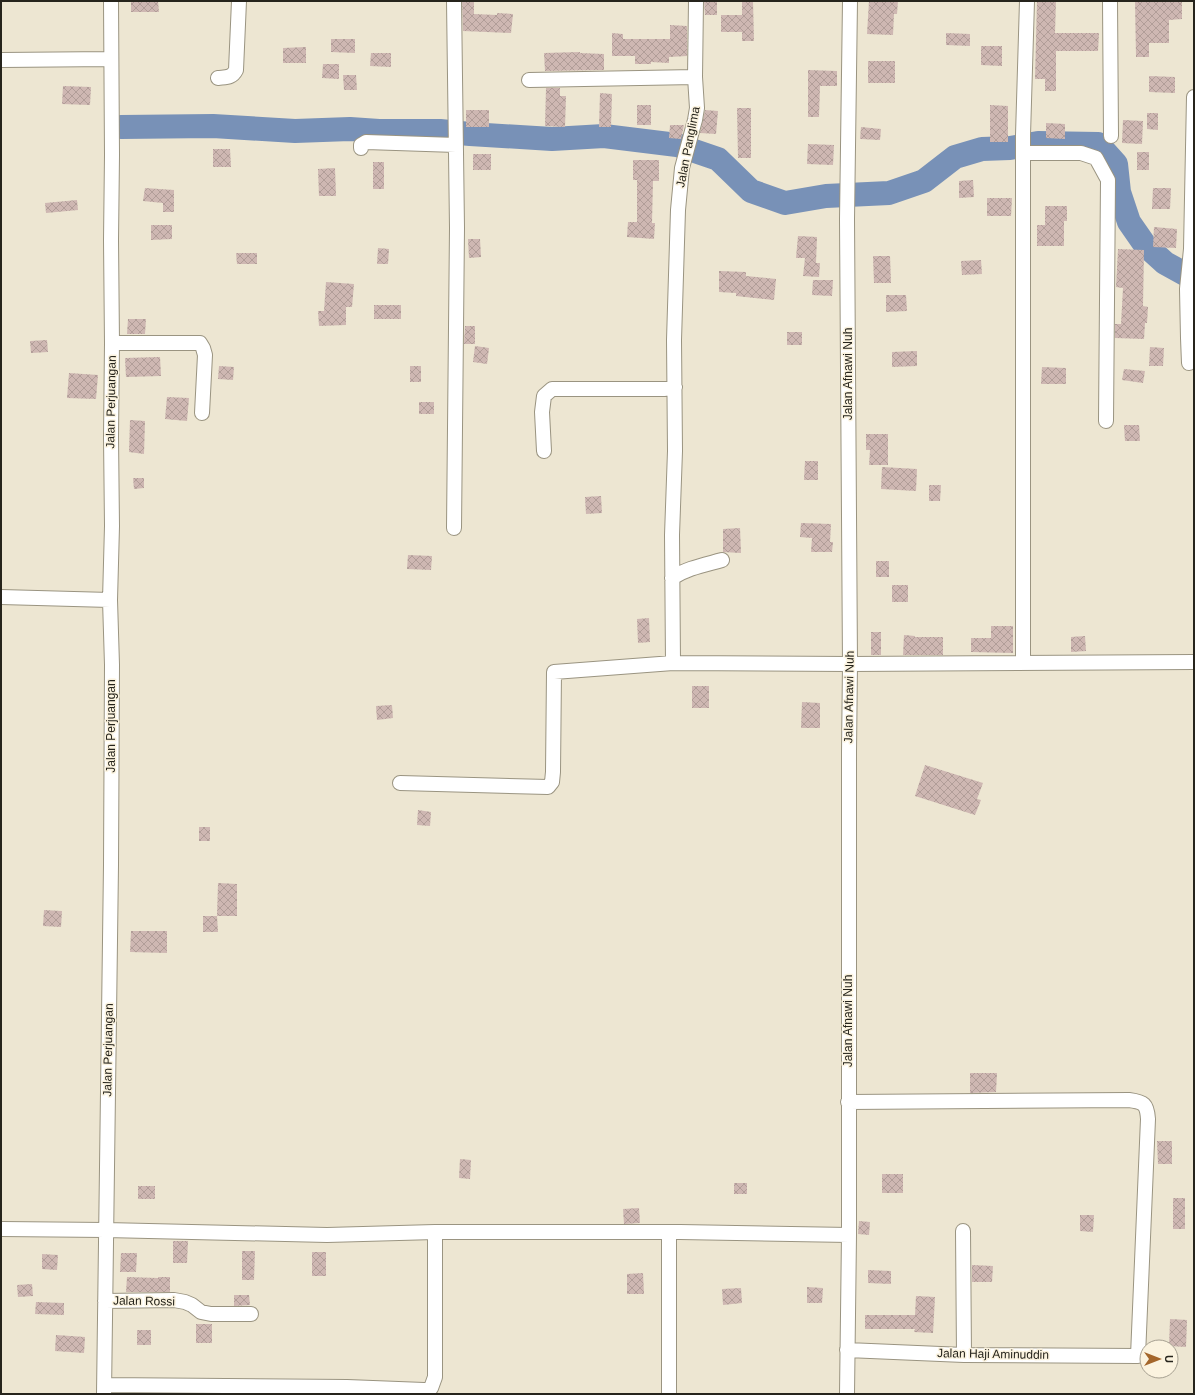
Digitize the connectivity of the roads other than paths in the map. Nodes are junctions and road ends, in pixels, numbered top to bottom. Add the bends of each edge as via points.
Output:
1 (111, 1) edge
2 (239, 1) edge
3 (454, 1) edge
4 (696, 1) edge
5 (850, 1) edge
6 (1027, 1) edge
7 (1110, 1) edge
8 (111, 59) junction
9 (1, 60) edge
10 (695, 77) junction
11 (218, 78) dead end
12 (529, 80) dead end
13 (1194, 97) edge
14 (1111, 136) dead end
15 (456, 143) junction
16 (361, 148) dead end
17 (1023, 151) junction
18 (1191, 335) edge
19 (112, 343) junction
20 (1189, 363) dead end
21 (675, 387) junction
22 (202, 412) dead end
23 (1106, 421) dead end
24 (544, 450) dead end
25 (454, 528) dead end
26 (722, 560) dead end
27 (672, 578) junction
28 (1, 597) edge
29 (110, 600) junction
30 (1023, 662) junction
31 (1194, 662) edge
32 (674, 663) junction
33 (850, 664) junction
34 (400, 783) dead end
35 (848, 1102) junction
36 (1, 1229) edge
37 (106, 1230) junction
38 (963, 1230) dead end
39 (434, 1232) junction
40 (669, 1232) junction
41 (849, 1235) junction
42 (105, 1301) junction
43 (252, 1314) dead end
44 (847, 1350) junction
45 (964, 1355) junction
46 (104, 1389) edge
47 (669, 1394) edge
48 (847, 1394) edge

1 - 8 street, Jalan Perjuangan
2 - 11 street via 236,70 229,77
3 - 15 street
4 - 10 street, Jalan Panglima
5 - 33 street, Jalan Afnawi Nuh via 847,219
6 - 17 street
7 - 14 street
8 - 9 street
8 - 19 street, Jalan Perjuangan
10 - 12 street
10 - 21 street, Jalan Panglima via 697,108 681,174 678,210
13 - 18 street via 1191,249 1187,289
15 - 16 street via 366,142
15 - 25 street
17 - 23 street via 1081,153 1096,158 1108,180
17 - 30 street
18 - 20 street
19 - 22 street via 200,342 205,355
19 - 29 street, Jalan Perjuangan
21 - 24 street via 552,389 544,396
21 - 27 street, Jalan Panglima
26 - 27 street via 679,573
27 - 32 street, Jalan Panglima
28 - 29 street
29 - 37 street, Jalan Perjuangan via 111,865
30 - 31 street
30 - 33 street
32 - 33 street
32 - 34 street via 554,672 553,772 552,782 548,786
33 - 35 street, Jalan Afnawi Nuh
35 - 41 street, Jalan Afnawi Nuh
35 - 45 street, Jalan Haji Aminuddin via 1129,1100 1140,1101 1147,1108 1138,1356
36 - 37 street
37 - 39 street via 328,1235
37 - 42 street, Jalan Perjuangan
38 - 45 street
39 - 40 street
39 - 46 street via 434,1377 431,1388
40 - 41 street
40 - 47 street
41 - 44 street, Jalan Afnawi Nuh
42 - 43 street, Jalan Rossi via 174,1300 185,1302 201,1312 211,1314
42 - 46 street, Jalan Perjuangan
44 - 45 street, Jalan Haji Aminuddin
44 - 48 street, Jalan Afnawi Nuh

